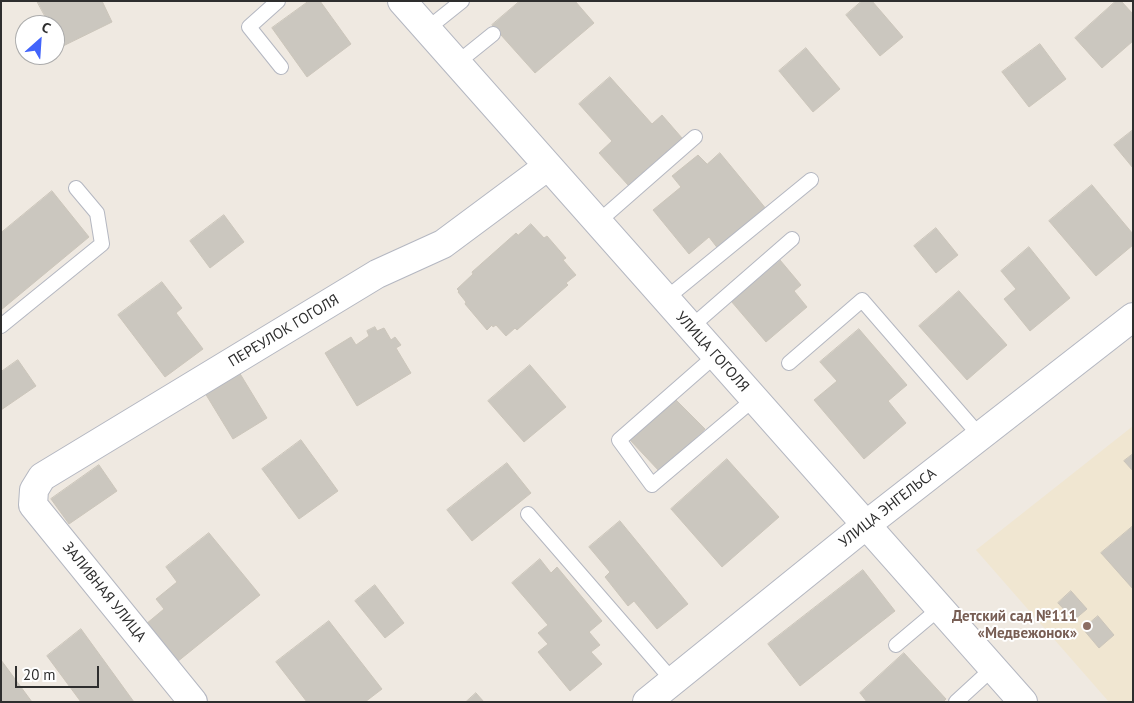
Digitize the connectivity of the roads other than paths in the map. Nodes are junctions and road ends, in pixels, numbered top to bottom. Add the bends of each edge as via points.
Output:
1 (278, 1) edge
2 (462, 1) edge
3 (404, 2) edge
4 (427, 29) junction
5 (493, 34) dead end
6 (457, 63) junction
7 (280, 67) dead end
8 (695, 137) dead end
9 (548, 166) junction
10 (811, 180) dead end
11 (76, 188) dead end
12 (598, 222) junction
13 (792, 239) dead end
14 (664, 300) junction
15 (1133, 317) edge
16 (1, 326) edge
17 (691, 327) junction
18 (716, 355) junction
19 (789, 363) dead end
20 (754, 399) junction
21 (980, 436) junction
22 (33, 504) joint
23 (528, 514) dead end
24 (866, 525) junction
25 (940, 608) junction
26 (896, 645) dead end
27 (993, 668) junction
28 (673, 681) junction
29 (193, 702) edge
30 (647, 702) edge
31 (956, 702) edge
32 (1023, 702) edge

1 - 7 lane via 250,27
2 - 4 lane
3 - 4 street, УЛИЦА ГОГОЛЯ
4 - 6 street, УЛИЦА ГОГОЛЯ
5 - 6 lane
6 - 9 street, УЛИЦА ГОГОЛЯ
8 - 12 lane
9 - 12 street, УЛИЦА ГОГОЛЯ
9 - 22 street, ПЕРЕУЛОК ГОГОЛЯ via 443,244 377,274 42,477 34,490
10 - 14 lane
11 - 16 lane via 97,213 102,244
12 - 14 street, УЛИЦА ГОГОЛЯ
13 - 17 lane
14 - 17 street, УЛИЦА ГОГОЛЯ
15 - 21 street, УЛИЦА ЭНГЕЛЬСА
17 - 18 street, УЛИЦА ГОГОЛЯ
18 - 20 street, УЛИЦА ГОГОЛЯ
18 - 20 lane via 618,440 652,485
19 - 21 lane via 862,300
20 - 24 street, УЛИЦА ГОГОЛЯ
21 - 24 street, УЛИЦА ЭНГЕЛЬСА
22 - 29 street, ЗАЛИВНАЯ УЛИЦА
23 - 28 lane
24 - 25 street, УЛИЦА ГОГОЛЯ
24 - 28 street, УЛИЦА ЭНГЕЛЬСА
25 - 26 lane
25 - 27 street, УЛИЦА ГОГОЛЯ
27 - 31 lane
27 - 32 street, УЛИЦА ГОГОЛЯ
28 - 30 street, УЛИЦА ЭНГЕЛЬСА

